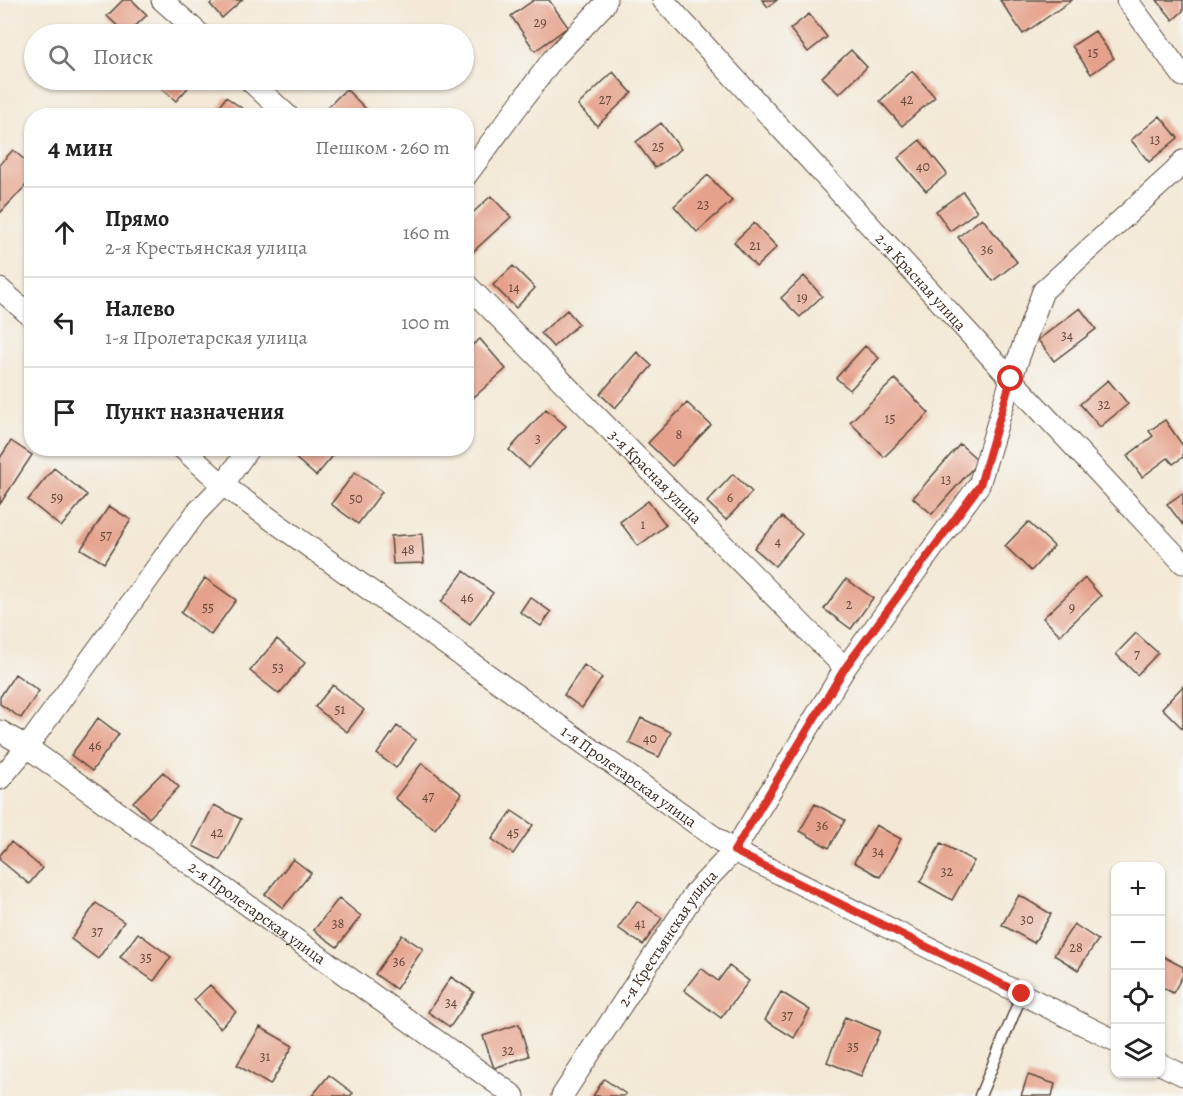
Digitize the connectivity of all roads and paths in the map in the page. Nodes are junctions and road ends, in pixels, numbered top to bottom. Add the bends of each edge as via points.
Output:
1 (162, 0) edge
2 (606, 0) edge
3 (663, 0) edge
4 (1127, 0) edge
5 (189, 24) edge
6 (1183, 76) edge
7 (260, 90) edge
8 (279, 108) edge
9 (1183, 161) edge
10 (474, 165) edge
11 (0, 289) edge
12 (474, 292) edge
13 (24, 310) edge
14 (1011, 379) junction
15 (191, 456) edge
16 (243, 456) edge
17 (223, 485) junction
18 (1183, 563) edge
19 (845, 668) junction
20 (0, 731) edge
21 (27, 747) junction
22 (0, 779) edge
23 (734, 851) junction
24 (1022, 994) junction
25 (1111, 1038) edge
26 (514, 1096) edge
27 (562, 1096) edge
28 (980, 1096) edge

1 - 5 street
2 - 10 street via 552,60
3 - 14 street, 2-я Красная улица
4 - 6 street
7 - 8 street
9 - 14 street, 2-я Крестьянская улица via 1043,291
11 - 13 street
12 - 19 street, 3-я Красная улица
14 - 18 street, 2-я Красная улица
14 - 19 street, 2-я Крестьянская улица via 980,485
15 - 17 street, 1-я Пролетарская улица
16 - 17 street
17 - 21 street via 196,513
17 - 23 street, 1-я Пролетарская улица
19 - 23 street, 2-я Крестьянская улица
20 - 21 street, 2-я Пролетарская улица
21 - 22 street
21 - 26 street, 2-я Пролетарская улица
23 - 24 street, 1-я Пролетарская улица
23 - 27 street, 2-я Крестьянская улица via 696,891
24 - 25 street, 1-я Пролетарская улица
24 - 28 lane

